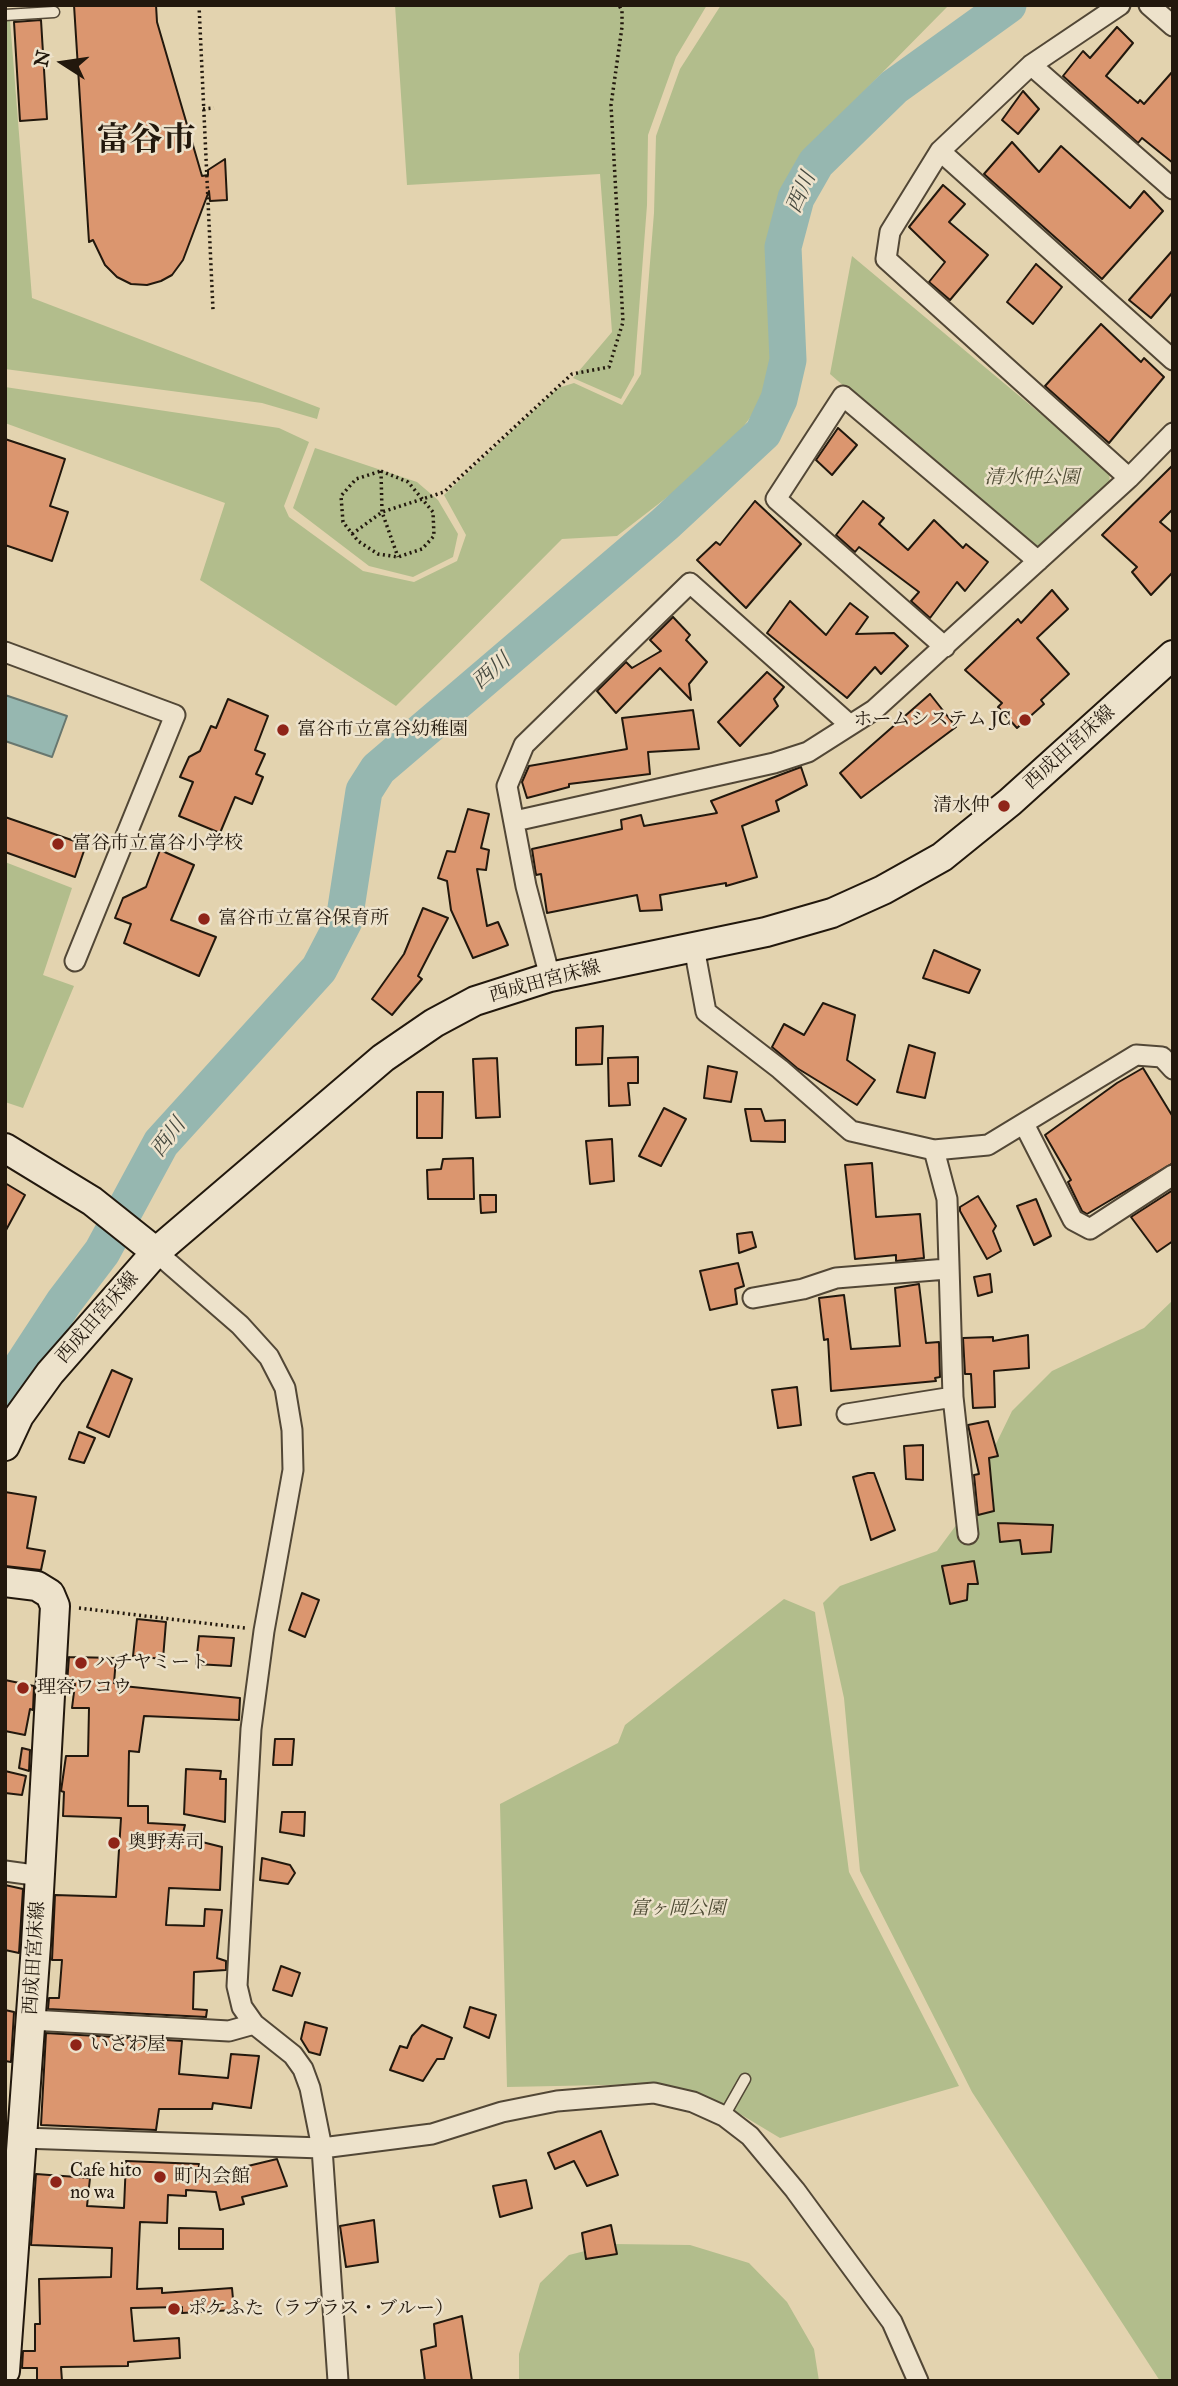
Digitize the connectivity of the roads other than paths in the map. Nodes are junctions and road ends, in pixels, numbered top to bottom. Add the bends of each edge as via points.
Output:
1 (1120, 5) edge
2 (1149, 5) edge
3 (54, 12) dead end
4 (5, 15) edge
5 (1173, 26) edge
6 (1031, 65) junction
7 (940, 151) junction
8 (1173, 189) edge
9 (1173, 360) edge
10 (1173, 433) edge
11 (1129, 478) junction
12 (1038, 561) junction
13 (945, 647) junction
14 (5, 652) edge
15 (1173, 655) edge
16 (850, 725) junction
17 (515, 821) junction
18 (694, 947) junction
19 (75, 961) dead end
20 (550, 977) junction
21 (1173, 1069) edge
22 (1024, 1124) junction
23 (5, 1148) edge
24 (934, 1150) junction
25 (1173, 1175) edge
26 (147, 1245) junction
27 (947, 1269) junction
28 (753, 1298) dead end
29 (953, 1397) junction
30 (847, 1414) dead end
31 (5, 1446) edge
32 (968, 1534) dead end
33 (5, 1582) edge
34 (5, 1871) edge
35 (41, 1875) junction
36 (31, 2020) junction
37 (254, 2024) junction
38 (745, 2079) dead end
39 (724, 2116) junction
40 (22, 2138) junction
41 (322, 2148) junction
42 (5, 2371) edge
43 (338, 2381) edge
44 (918, 2381) edge

1 - 6 street
2 - 5 street
3 - 4 lane
6 - 7 street
6 - 8 street
7 - 9 street
7 - 11 street via 890,232 886,259
10 - 11 street
11 - 12 street
12 - 13 street
12 - 13 street via 844,396 776,499
13 - 16 street via 874,710
14 - 19 street via 175,715
15 - 18 main road, 西成田宮床線 via 942,857 832,913
16 - 17 street via 808,752 774,763
16 - 17 street via 690,583 524,745 507,786
17 - 20 street
18 - 20 main road, 西成田宮床線
18 - 24 street via 706,1012 851,1131
20 - 26 main road, 西成田宮床線 via 475,1001 434,1023 383,1058
21 - 22 street via 1162,1057 1136,1055
22 - 24 street via 988,1145
22 - 25 street via 1073,1220 1090,1229
23 - 26 main road via 52,1173
24 - 27 street via 947,1199
26 - 31 main road, 西成田宮床線 via 19,1416
26 - 37 street via 270,1357 285,1388 292,1430 293,1470 251,1729 237,1986 242,2007
27 - 28 street via 836,1278
27 - 29 street
29 - 30 street
29 - 32 street
33 - 35 main road, 西成田宮床線 via 37,1586 50,1594 55,1606
34 - 35 street
35 - 36 main road, 西成田宮床線
36 - 37 street via 229,2031
36 - 40 main road, 西成田宮床線
37 - 41 street via 293,2055 303,2069
38 - 39 lane
39 - 41 street via 693,2102 654,2093 611,2095 502,2112 432,2134
39 - 44 street via 750,2136 849,2261 892,2322
40 - 41 street
40 - 42 main road, 西成田宮床線
41 - 43 street

